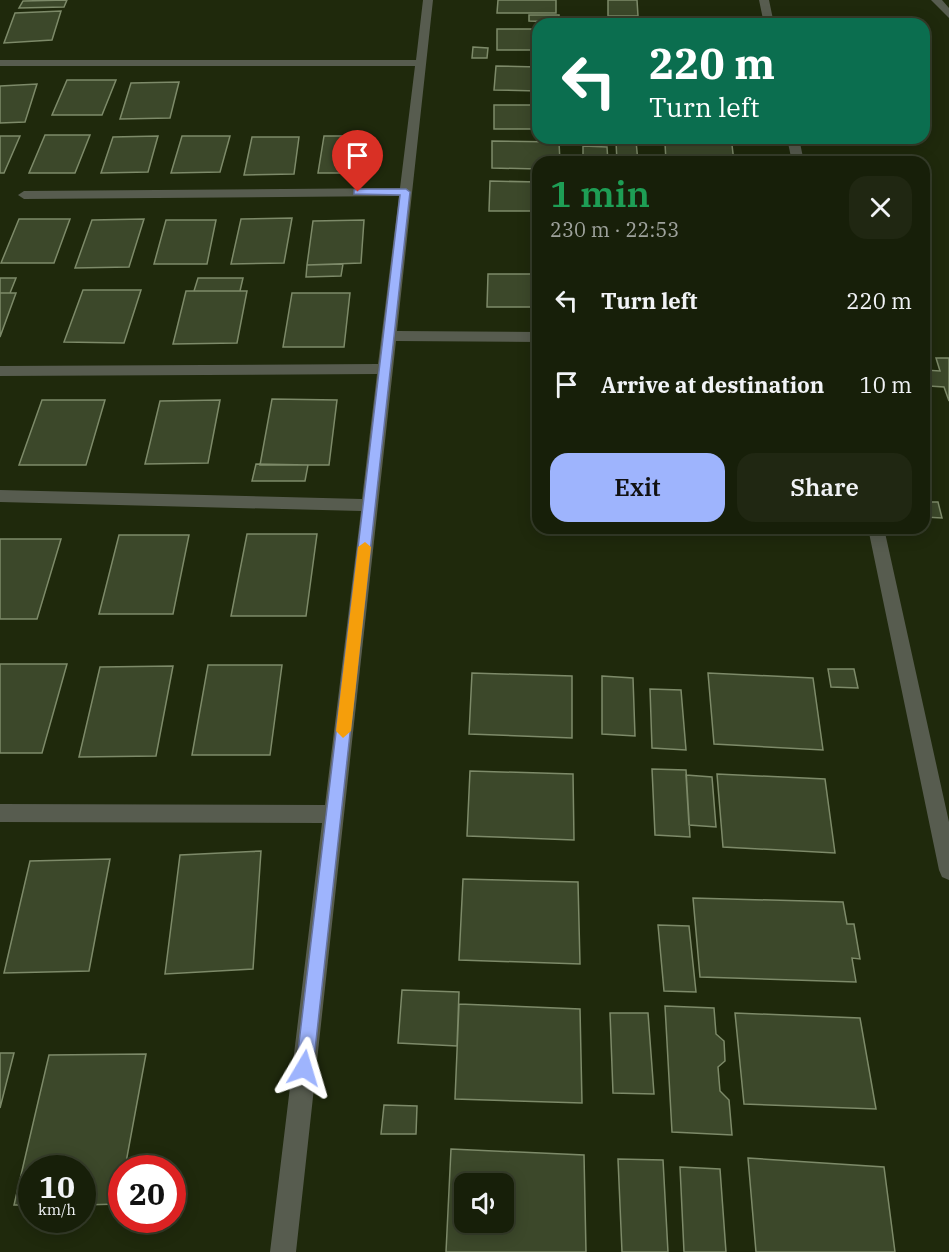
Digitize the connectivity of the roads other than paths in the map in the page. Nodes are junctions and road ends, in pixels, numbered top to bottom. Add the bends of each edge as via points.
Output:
1 (428, 0) edge
2 (764, 0) edge
3 (936, 0) edge
4 (949, 15) edge
5 (768, 18) edge
6 (0, 63) edge
7 (421, 63) junction
8 (406, 192) junction
9 (24, 195) dead end
10 (389, 336) junction
11 (532, 337) edge
12 (385, 369) junction
13 (0, 371) edge
14 (0, 496) edge
15 (369, 505) junction
16 (877, 534) edge
17 (0, 813) edge
18 (334, 814) junction
19 (949, 870) edge
20 (283, 1252) edge

1 - 7 street
2 - 5 street
3 - 4 street
6 - 7 street
7 - 8 street
8 - 9 street
8 - 10 street
10 - 11 street
10 - 12 street
12 - 13 street
12 - 15 street
14 - 15 street
15 - 18 street
16 - 19 street
17 - 18 street
18 - 20 street

